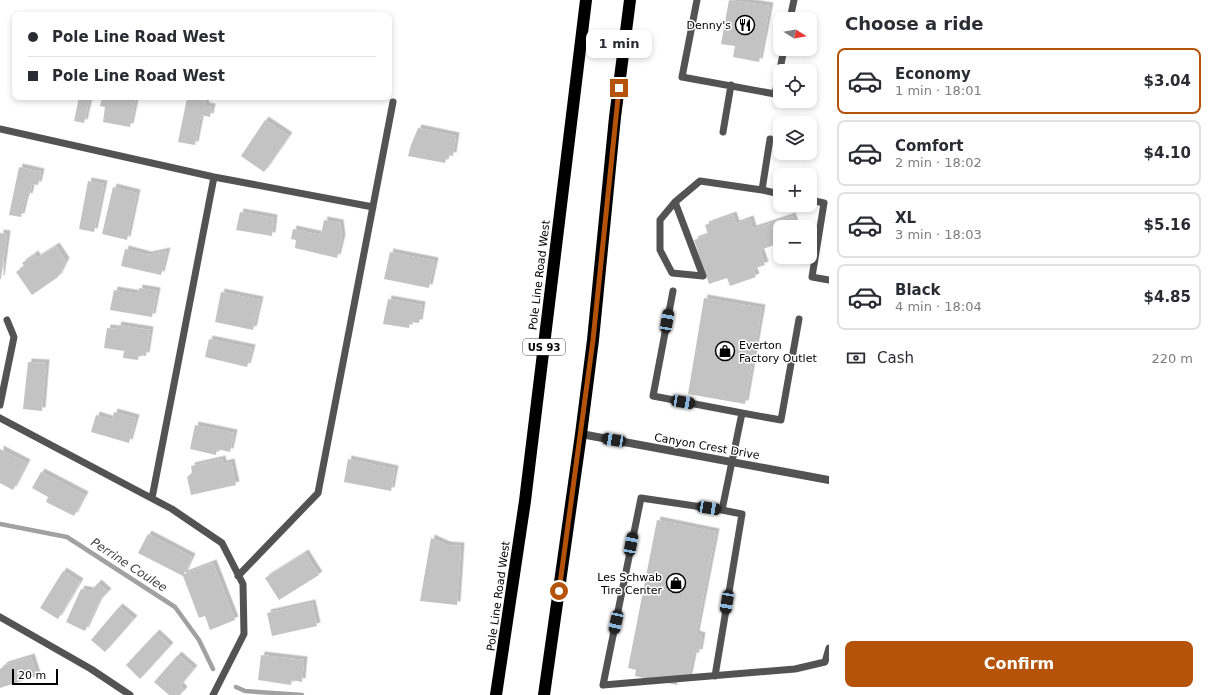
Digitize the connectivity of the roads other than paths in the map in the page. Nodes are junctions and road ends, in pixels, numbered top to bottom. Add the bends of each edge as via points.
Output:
1 (586, 0) edge
2 (630, 0) edge
3 (696, 0) edge
4 (794, 0) edge
5 (791, 12) edge
6 (783, 56) edge
7 (731, 85) junction
8 (393, 102) dead end
9 (0, 129) edge
10 (723, 132) dead end
11 (770, 139) dead end
12 (214, 177) junction
13 (762, 190) junction
14 (773, 192) edge
15 (675, 202) junction
16 (817, 202) edge
17 (373, 207) junction
18 (829, 280) edge
19 (673, 292) dead end
20 (799, 319) dead end
21 (7, 320) dead end
22 (0, 405) edge
23 (742, 413) junction
24 (0, 418) edge
25 (581, 434) junction
26 (732, 462) junction
27 (829, 480) edge
28 (152, 498) junction
29 (722, 510) junction
30 (238, 576) junction
31 (0, 617) edge
32 (829, 648) edge
33 (715, 676) junction
34 (130, 695) edge
35 (213, 695) edge
36 (496, 695) edge
37 (544, 695) edge

1 - 36 highway, Pole Line Road West / US 93 via 525,502
2 - 25 highway
3 - 7 lane via 682,77
4 - 5 lane
6 - 7 lane via 775,94
7 - 10 lane
8 - 17 lane
9 - 12 lane
11 - 13 lane
12 - 17 lane
12 - 28 lane
13 - 14 lane
13 - 15 lane via 700,181
15 - 15 lane via 660,220 660,250 672,273 703,276
16 - 18 lane via 824,203 812,277
17 - 30 lane via 318,493
19 - 23 lane via 653,396
20 - 23 lane via 781,420
21 - 22 lane via 14,338
23 - 26 lane
24 - 28 lane
25 - 26 street, Canyon Crest Drive
25 - 37 highway
26 - 27 street, Canyon Crest Drive
26 - 29 lane
28 - 30 lane via 222,543
29 - 33 lane via 742,514
29 - 33 lane via 641,498 603,685
30 - 35 lane via 243,584 244,634
31 - 34 lane via 91,669
32 - 33 lane via 825,662 795,669

